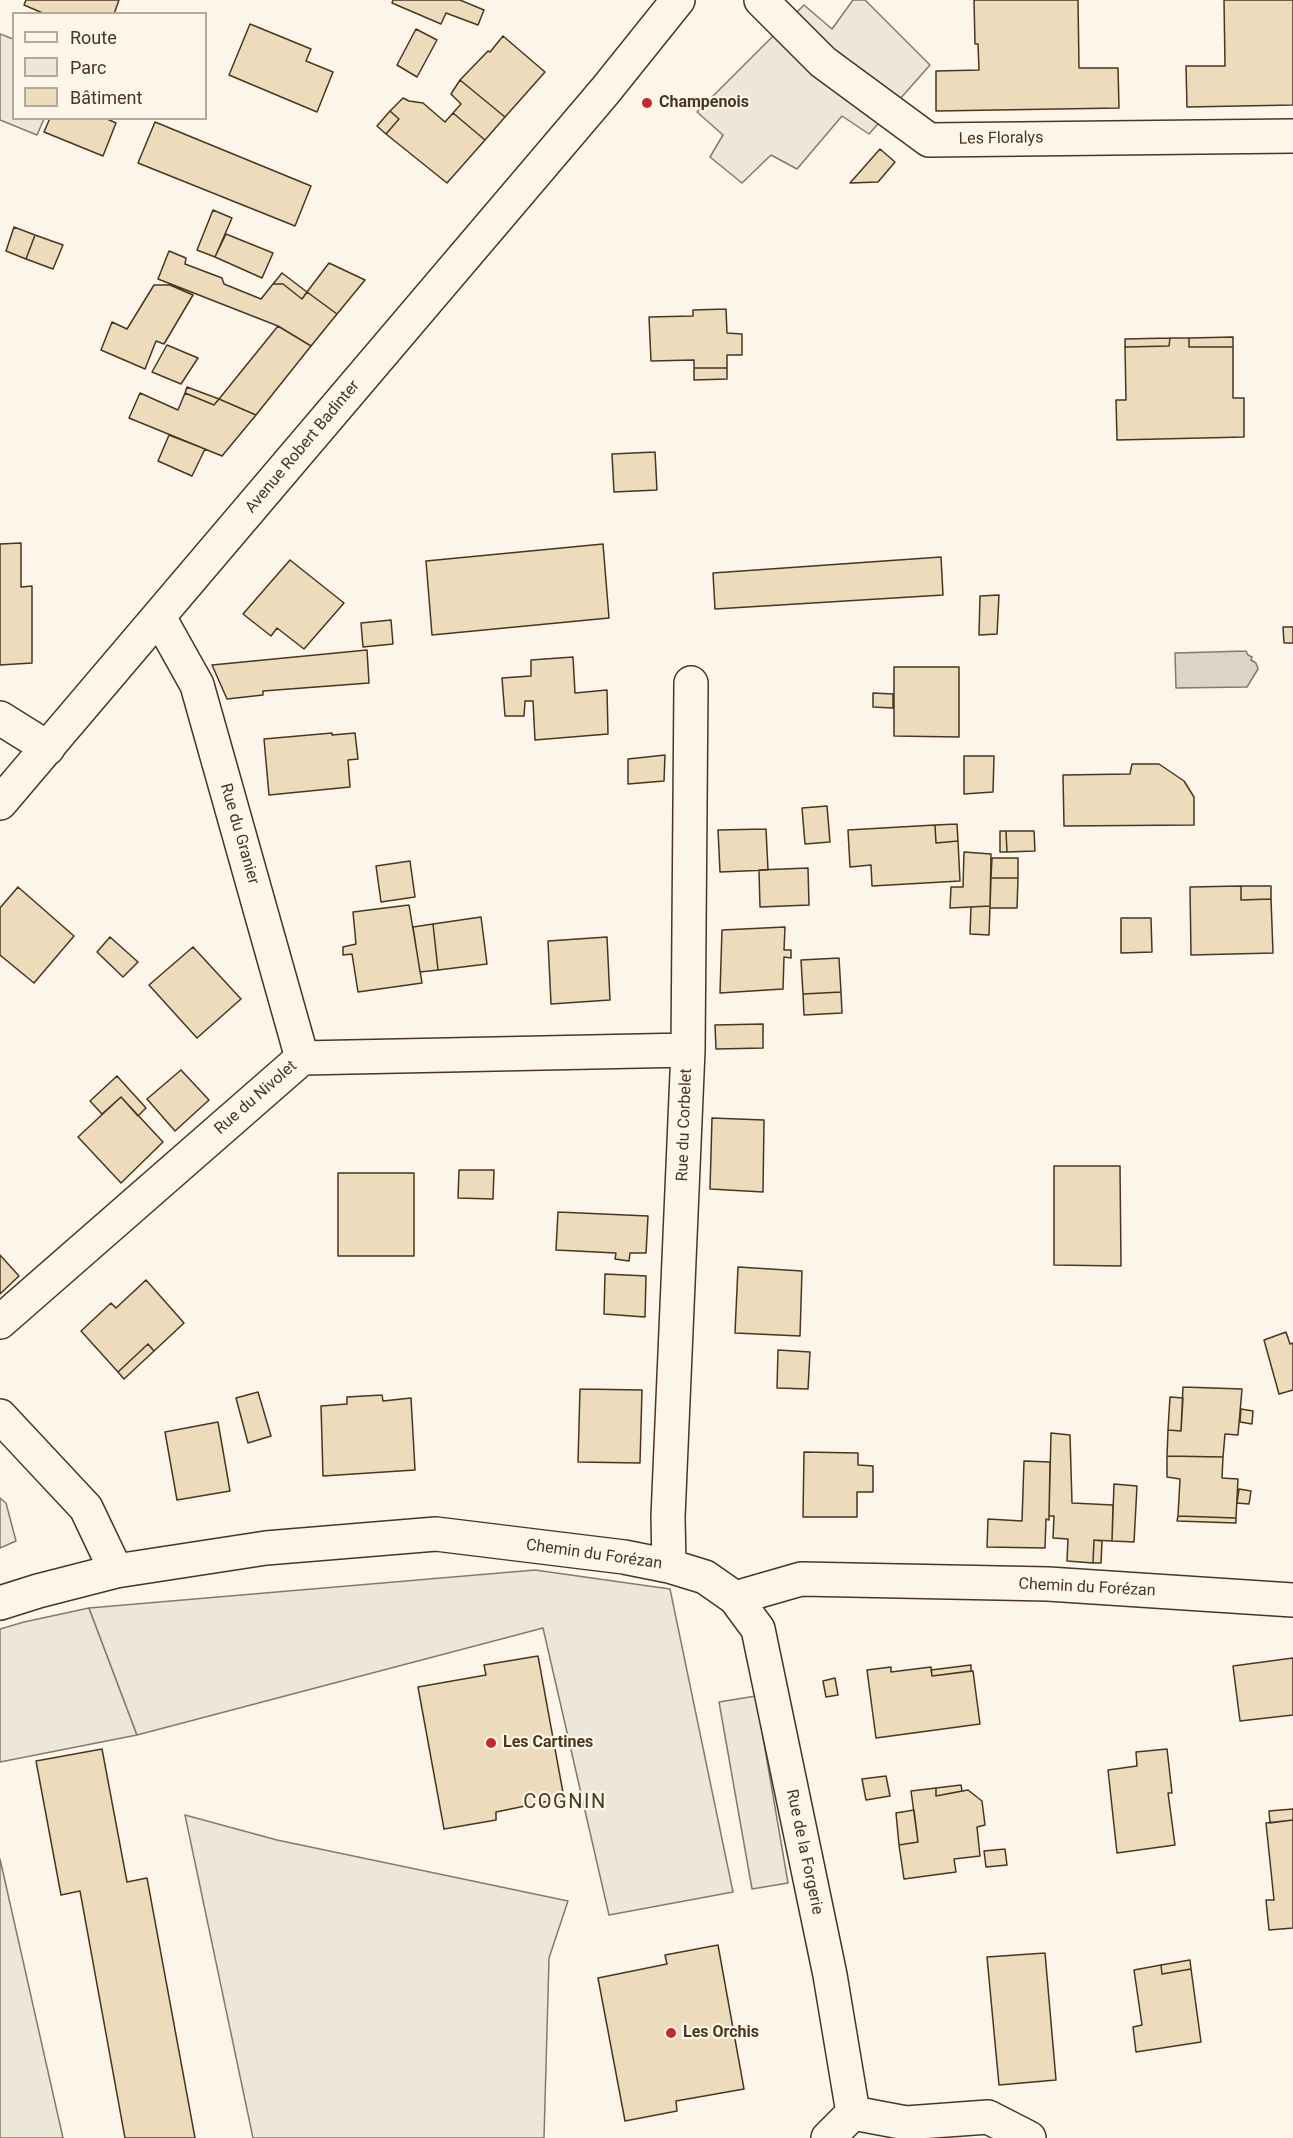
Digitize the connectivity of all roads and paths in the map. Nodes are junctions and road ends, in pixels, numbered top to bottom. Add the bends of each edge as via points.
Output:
1 (678, 0) edge
2 (761, 0) edge
3 (1293, 136) edge
4 (159, 617) junction
5 (691, 683) dead end
6 (0, 718) edge
7 (48, 748) junction
8 (0, 803) edge
9 (688, 1050) junction
10 (302, 1058) junction
11 (0, 1322) edge
12 (0, 1416) edge
13 (669, 1566) junction
14 (116, 1571) junction
15 (735, 1598) junction
16 (1293, 1600) edge
17 (0, 1604) edge
18 (853, 2113) junction
19 (828, 2138) edge
20 (1029, 2138) edge

1 - 4 street, Avenue Robert Badinter via 606,91
2 - 3 street, Les Floralys via 823,62 929,140
4 - 7 street, Avenue Robert Badinter
4 - 10 street, Rue du Granier via 197,686
5 - 9 street, Rue du Corbelet
6 - 7 street
7 - 8 street, Avenue Robert Badinter
9 - 10 street, Rue du Nivolet
9 - 13 street, Rue du Corbelet
10 - 11 street, Rue du Nivolet
12 - 14 street via 86,1508
13 - 14 street, Chemin du Forézan via 436,1534 266,1548
13 - 15 street, Chemin du Forézan via 705,1578
14 - 17 street, Chemin du Forézan
15 - 16 street, Chemin du Forézan via 801,1579 1047,1584
15 - 18 street, Rue de la Forgerie via 758,1629 830,1975
18 - 19 street
18 - 20 street via 906,2123 988,2117

